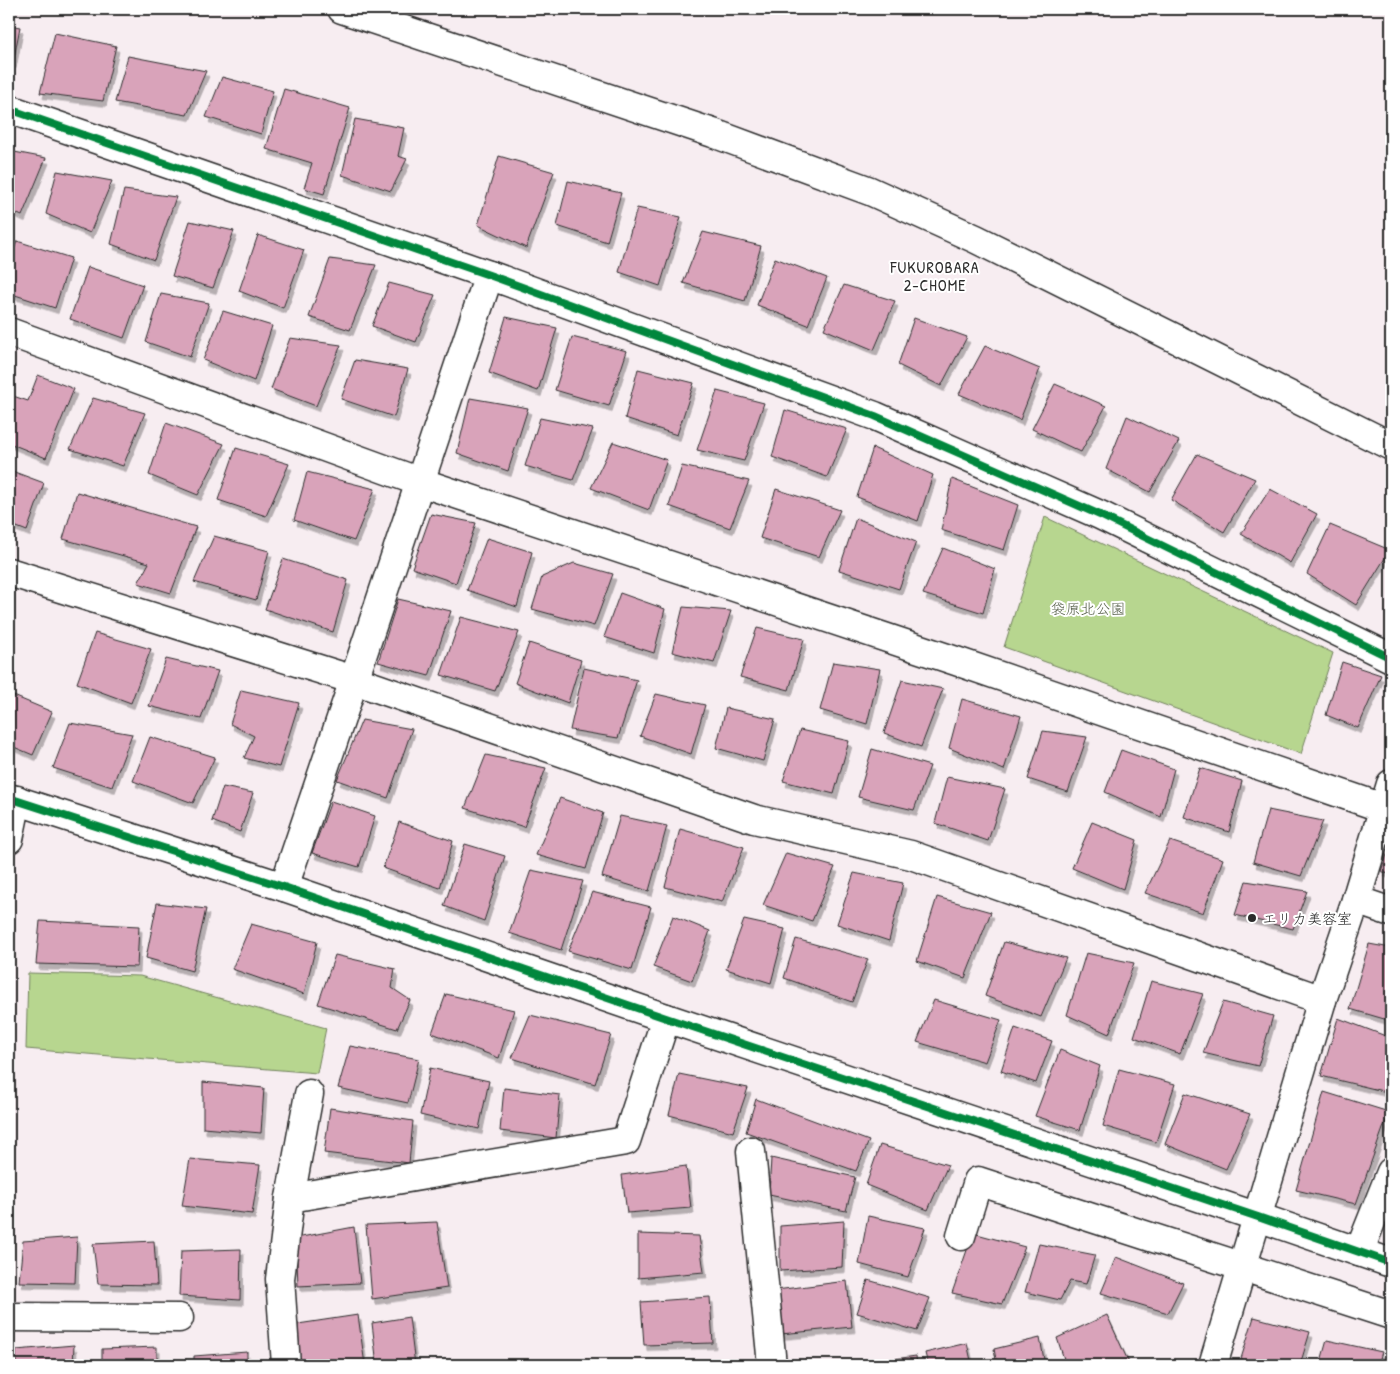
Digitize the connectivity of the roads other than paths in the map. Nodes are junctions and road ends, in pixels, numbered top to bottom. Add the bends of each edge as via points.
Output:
1 (342, 9) edge
2 (9, 109) edge
3 (488, 275) junction
4 (9, 332) edge
5 (1391, 446) edge
6 (420, 482) junction
7 (9, 572) edge
8 (1391, 658) edge
9 (354, 680) junction
10 (1387, 796) edge
11 (13, 799) edge
12 (9, 839) edge
13 (284, 887) junction
14 (1356, 900) junction
15 (1391, 912) edge
16 (1322, 1000) junction
17 (666, 1018) junction
18 (309, 1094) dead end
19 (751, 1151) dead end
20 (1391, 1172) edge
21 (290, 1198) junction
22 (1258, 1217) junction
23 (961, 1236) dead end
24 (1359, 1252) junction
25 (1391, 1263) edge
26 (1244, 1266) junction
27 (1391, 1315) edge
28 (9, 1317) edge
29 (179, 1318) dead end
30 (286, 1365) edge
31 (772, 1365) edge
32 (1213, 1365) edge

1 - 5 street via 713,133 870,191 976,239
2 - 3 street
3 - 6 street
3 - 8 street via 875,416 1100,515
4 - 6 street
6 - 9 street
6 - 10 street via 956,661
7 - 9 street
9 - 13 street
9 - 16 street via 754,819 911,855
10 - 14 street
11 - 12 street
11 - 13 street
13 - 17 street
14 - 15 street
14 - 16 street
16 - 22 street
17 - 21 street via 626,1141
17 - 22 street
18 - 21 street
19 - 31 street
20 - 24 street
21 - 30 street via 280,1279
22 - 24 street
22 - 26 street
23 - 26 street via 978,1181
24 - 25 street
26 - 27 street
26 - 32 street
28 - 29 street

